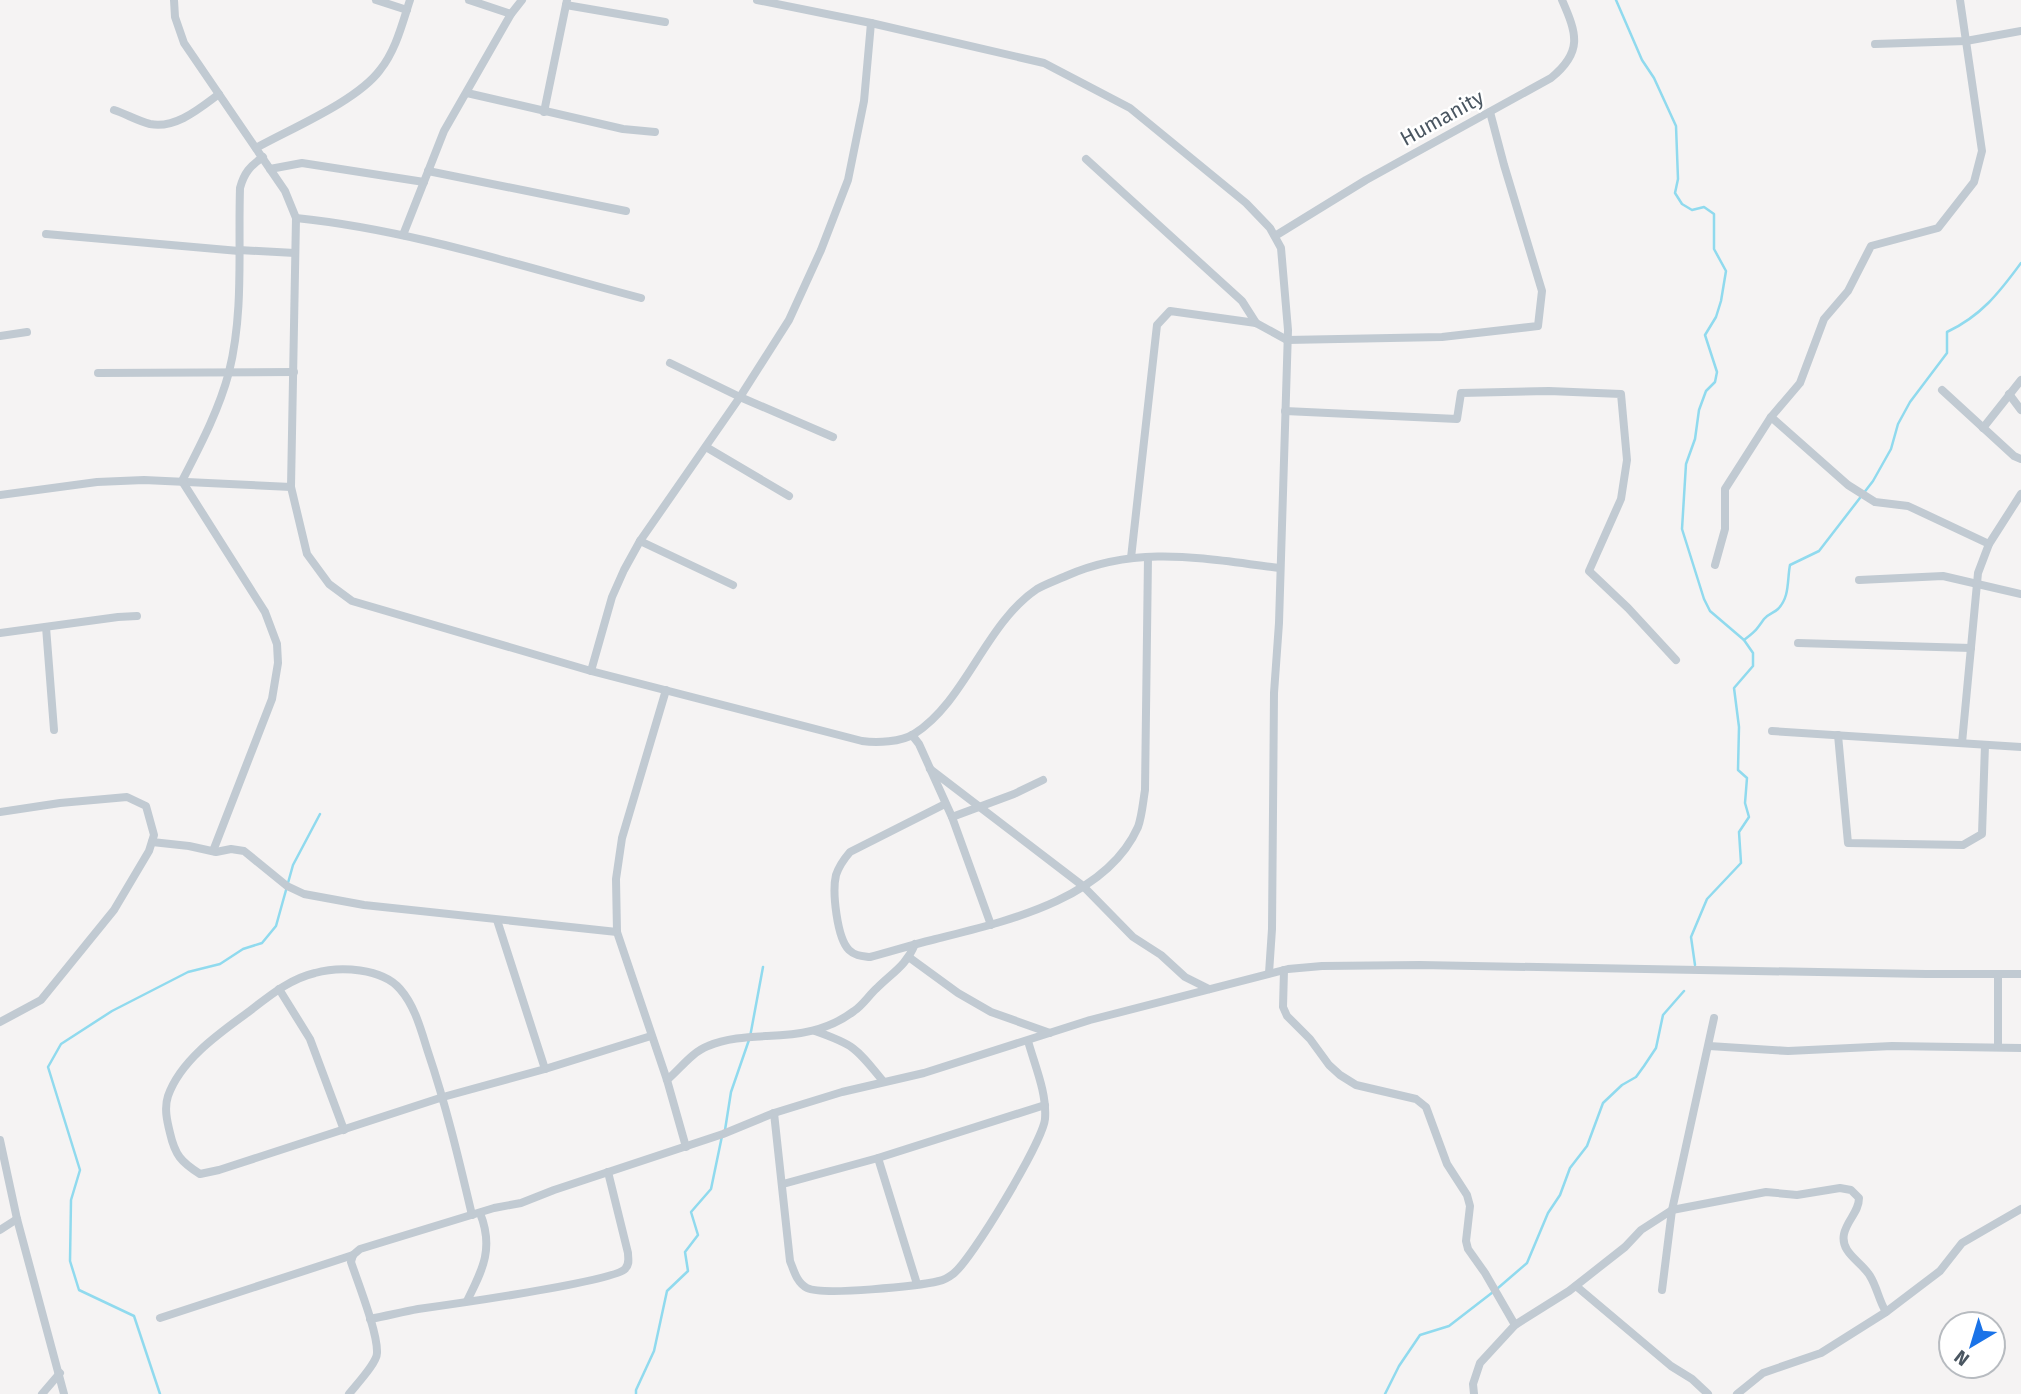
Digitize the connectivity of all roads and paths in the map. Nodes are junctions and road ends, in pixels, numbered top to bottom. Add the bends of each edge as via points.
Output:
1 (174, 0) edge
2 (376, 0) edge
3 (410, 0) edge
4 (469, 0) edge
5 (522, 0) edge
6 (757, 0) edge
7 (1562, 0) edge
8 (1960, 0) edge
9 (566, 3) edge
10 (407, 10) junction
11 (510, 13) junction
12 (665, 22) dead end
13 (871, 23) junction
14 (2021, 31) edge
15 (1966, 41) junction
16 (1875, 44) dead end
17 (219, 93) junction
18 (467, 93) junction
19 (114, 110) dead end
20 (544, 112) junction
21 (1490, 112) junction
22 (654, 132) dead end
23 (256, 148) junction
24 (263, 158) junction
25 (1086, 159) dead end
26 (270, 169) junction
27 (428, 171) junction
28 (424, 182) junction
29 (626, 211) dead end
30 (296, 218) junction
31 (46, 234) dead end
32 (403, 235) junction
33 (1275, 236) junction
34 (239, 250) junction
35 (295, 253) junction
36 (641, 298) dead end
37 (1256, 323) junction
38 (27, 332) dead end
39 (0, 336) edge
40 (1287, 340) junction
41 (670, 363) dead end
42 (294, 372) junction
43 (98, 373) dead end
44 (229, 373) junction
45 (2021, 380) edge
46 (1942, 390) dead end
47 (2009, 394) junction
48 (740, 397) junction
49 (2021, 410) edge
50 (1285, 411) junction
51 (1771, 417) junction
52 (1983, 428) junction
53 (833, 437) dead end
54 (706, 447) junction
55 (2021, 459) edge
56 (182, 481) junction
57 (291, 487) junction
58 (2021, 494) edge
59 (0, 495) edge
60 (789, 496) dead end
61 (640, 541) junction
62 (1989, 544) junction
63 (1148, 556) junction
64 (1131, 558) junction
65 (1715, 565) dead end
66 (1280, 568) junction
67 (1859, 580) dead end
68 (1977, 584) junction
69 (733, 585) dead end
70 (2021, 594) edge
71 (137, 616) dead end
72 (46, 627) junction
73 (0, 634) edge
74 (1798, 643) dead end
75 (1971, 648) junction
76 (1676, 660) dead end
77 (591, 671) junction
78 (666, 690) junction
79 (54, 730) dead end
80 (1772, 731) dead end
81 (1838, 735) junction
82 (912, 736) junction
83 (1962, 743) junction
84 (1985, 745) junction
85 (2021, 747) edge
86 (930, 769) junction
87 (1043, 780) dead end
88 (945, 804) junction
89 (979, 807) junction
90 (0, 812) edge
91 (952, 817) junction
92 (152, 842) junction
93 (213, 851) junction
94 (1083, 886) junction
95 (497, 920) junction
96 (991, 925) junction
97 (617, 932) junction
98 (915, 944) junction
99 (910, 958) junction
100 (1284, 970) junction
101 (1269, 973) junction
102 (1998, 974) junction
103 (2021, 974) edge
104 (279, 989) junction
105 (1209, 989) junction
106 (1714, 1018) dead end
107 (0, 1022) edge
108 (815, 1031) junction
109 (1050, 1032) junction
110 (651, 1036) junction
111 (1028, 1041) junction
112 (1709, 1045) junction
113 (1998, 1047) junction
114 (2021, 1048) edge
115 (545, 1069) junction
116 (667, 1080) junction
117 (883, 1081) junction
118 (443, 1097) junction
119 (1045, 1104) junction
120 (774, 1113) junction
121 (344, 1130) junction
122 (0, 1140) edge
123 (686, 1147) junction
124 (878, 1158) junction
125 (608, 1172) junction
126 (783, 1184) junction
127 (2021, 1209) edge
128 (1672, 1210) junction
129 (476, 1214) junction
130 (17, 1219) junction
131 (0, 1230) edge
132 (354, 1255) junction
133 (917, 1284) junction
134 (1576, 1286) junction
135 (1662, 1290) dead end
136 (467, 1301) junction
137 (1886, 1312) junction
138 (160, 1318) dead end
139 (370, 1320) junction
140 (1515, 1325) junction
141 (60, 1373) junction
142 (350, 1393) edge
143 (42, 1394) edge
144 (64, 1394) edge
145 (1474, 1394) edge
146 (1708, 1394) edge
147 (1737, 1394) edge

1 - 17 street via 184,43
2 - 10 street
3 - 10 street
4 - 11 street
5 - 11 street
6 - 13 street
7 - 21 street, Humanity via 1576,39 1563,68
8 - 15 street
9 - 12 street
9 - 20 street
10 - 23 street via 392,51 373,79
11 - 18 street
13 - 33 street via 1044,62 1130,108 1247,202
13 - 48 street via 864,101 848,180 789,320
14 - 15 street
15 - 16 street
15 - 51 street via 1982,151 1974,182 1938,228 1871,246 1848,291 1824,319 1800,383
17 - 19 street via 164,125
17 - 23 street
18 - 20 street
18 - 27 street via 444,131
20 - 22 street
21 - 33 street, Humanity
21 - 40 street via 1542,291 1538,326 1442,337
23 - 24 street
24 - 26 street
24 - 34 street via 243,175
25 - 37 street via 1242,301
26 - 28 street via 302,163
26 - 30 street
27 - 28 street
27 - 29 street
28 - 32 street
30 - 32 street
30 - 35 street
31 - 34 street
32 - 36 street
33 - 40 street via 1282,248 1286,282
34 - 35 street
34 - 44 street
35 - 42 street
37 - 40 street
37 - 64 street via 1170,311 1157,325
38 - 39 street
40 - 50 street
41 - 48 street
42 - 44 street
42 - 57 street
43 - 44 street
44 - 56 street
45 - 47 street
46 - 52 street
47 - 49 street
47 - 52 street
48 - 53 street
48 - 54 street
50 - 66 street
50 - 76 street via 1457,419 1461,393 1621,394 1627,460 1621,499 1589,571
51 - 62 street via 1848,485 1875,502 1908,506
51 - 65 street via 1725,489 1725,529
52 - 55 street
54 - 60 street
54 - 61 street
56 - 57 street
56 - 59 street via 97,482
56 - 93 street via 265,612 277,644 272,699
57 - 77 street via 307,554 329,584 352,601
58 - 62 street
61 - 69 street
61 - 77 street via 612,597
62 - 68 street
63 - 64 street
63 - 66 street
63 - 94 street via 1145,790 1139,825 1126,847
64 - 82 street via 1074,572 1038,588 1012,614 940,711
66 - 101 street
67 - 68 street via 1943,576
68 - 70 street
68 - 75 street
71 - 72 street
72 - 73 street
72 - 79 street
74 - 75 street
75 - 83 street
77 - 78 street
78 - 82 street via 862,741
78 - 97 street via 622,838 616,879
80 - 81 street
81 - 83 street
81 - 84 street via 1848,843 1962,845 1982,834
82 - 86 street
83 - 84 street
84 - 85 street
86 - 88 street
86 - 89 street
87 - 89 street
88 - 91 street
88 - 98 street via 850,852 836,876 838,924 847,948 870,957
89 - 91 street
89 - 94 street
90 - 92 street via 127,797 146,806
91 - 96 street
92 - 93 street
92 - 107 street via 114,910 57,982 41,1000
93 - 95 street via 244,851 304,894
94 - 96 street via 1036,910
94 - 105 street via 1133,937 1185,977
95 - 97 street
95 - 115 street
96 - 98 street
97 - 110 street
98 - 99 street
99 - 108 street via 854,1011
99 - 109 street via 991,1012
100 - 101 street
100 - 102 street via 1420,965
100 - 140 street via 1286,1016 1329,1065 1356,1084 1403,1094 1426,1107 1447,1164 1467,1195 1468,1249
101 - 105 street
102 - 103 street
102 - 113 street
104 - 118 street via 314,973 339,969 377,975 399,988 415,1014
104 - 121 street via 310,1039
104 - 121 street via 199,1053 177,1077 167,1098 173,1146 182,1163 200,1174
105 - 109 street
106 - 112 street
108 - 116 street via 710,1045
108 - 117 street via 845,1041
109 - 111 street
110 - 115 street
110 - 116 street
111 - 117 street
111 - 119 street
112 - 113 street via 1788,1051
112 - 128 street
113 - 114 street
115 - 118 street
116 - 123 street
117 - 120 street
118 - 121 street
118 - 129 street
119 - 124 street
119 - 133 street via 1045,1122 1033,1153 967,1258 942,1281
120 - 123 street
120 - 126 street
122 - 130 street
123 - 125 street
124 - 126 street
124 - 133 street
125 - 129 street
125 - 136 street via 628,1253 626,1269 612,1276
126 - 133 street via 790,1261 805,1287 835,1290
127 - 137 street via 1962,1243 1940,1272
128 - 134 street via 1641,1230
128 - 135 street
128 - 137 street via 1766,1192 1797,1195 1852,1190 1860,1198 1859,1209 1844,1242 1871,1278
129 - 132 street via 360,1249
129 - 136 street via 488,1231 487,1256
130 - 131 street
130 - 141 street
132 - 138 street
132 - 139 street via 351,1262
134 - 140 street
134 - 146 street
136 - 139 street
137 - 147 street via 1821,1353 1763,1373
139 - 142 street via 378,1353
140 - 145 street via 1480,1363
141 - 143 street
141 - 144 street

